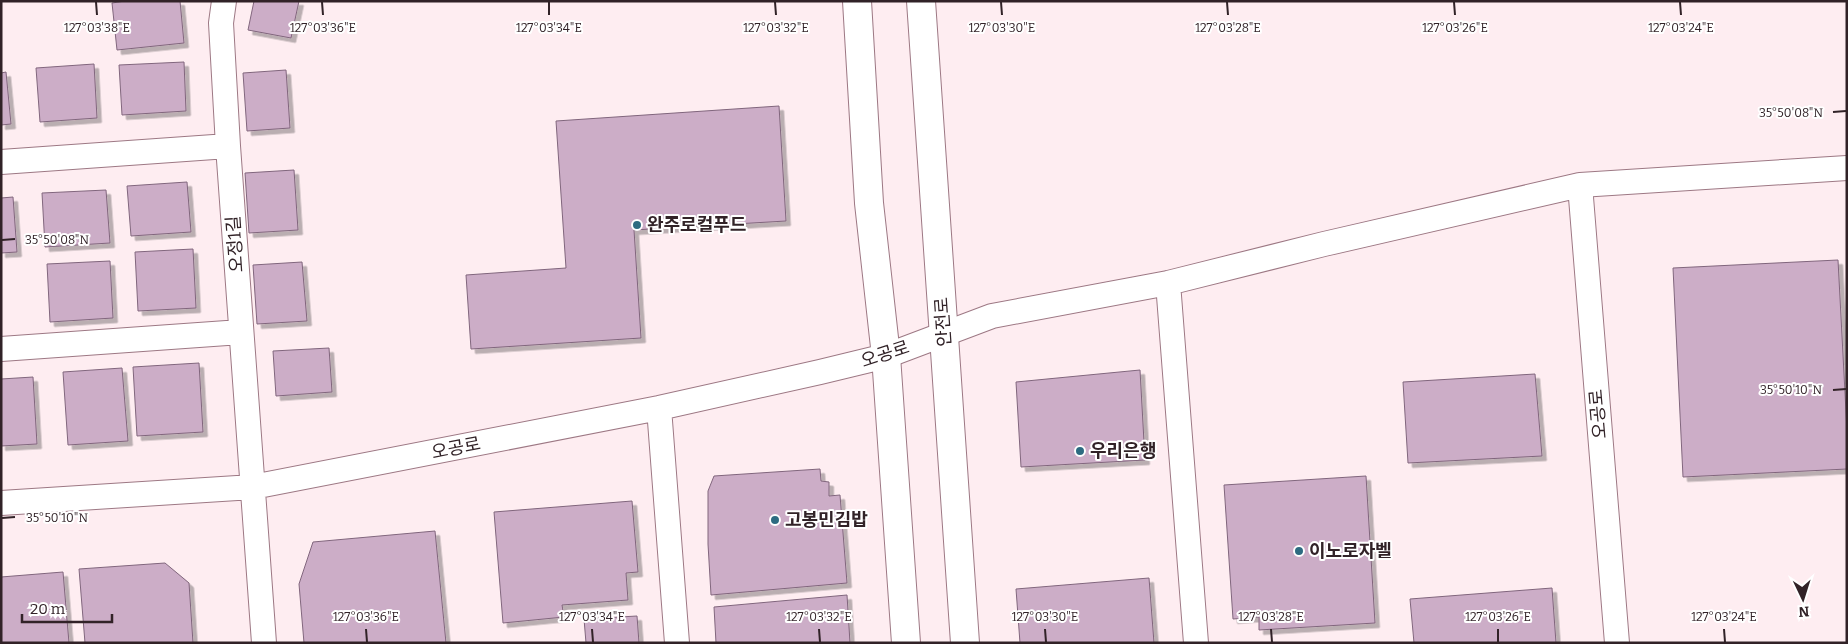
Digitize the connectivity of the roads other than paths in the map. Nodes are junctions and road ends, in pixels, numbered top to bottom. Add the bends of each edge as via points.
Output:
1 (224, 1) edge
2 (857, 1) edge
3 (921, 1) edge
4 (228, 146) junction
5 (1, 162) edge
6 (1847, 168) edge
7 (1580, 185) junction
8 (1168, 282) junction
9 (241, 332) junction
10 (944, 333) junction
11 (1, 349) edge
12 (886, 356) junction
13 (659, 408) junction
14 (253, 487) junction
15 (1, 503) edge
16 (264, 643) edge
17 (677, 643) edge
18 (906, 643) edge
19 (965, 643) edge
20 (1196, 643) edge
21 (1616, 643) edge

1 - 4 street, 오정1길 via 221,23
2 - 12 street via 869,203
3 - 10 street, 안전로
4 - 5 street
4 - 9 street, 오정1길
6 - 7 street, 오공로
7 - 8 street, 오공로
7 - 21 street, 오공로
8 - 10 street, 오공로 via 992,316
8 - 20 street
9 - 11 street
9 - 14 street, 오정1길
10 - 12 street, 오공로
10 - 19 street, 안전로
12 - 13 street, 오공로
12 - 18 street
13 - 14 street, 오공로
13 - 17 street
14 - 15 street, 오공로
14 - 16 street

